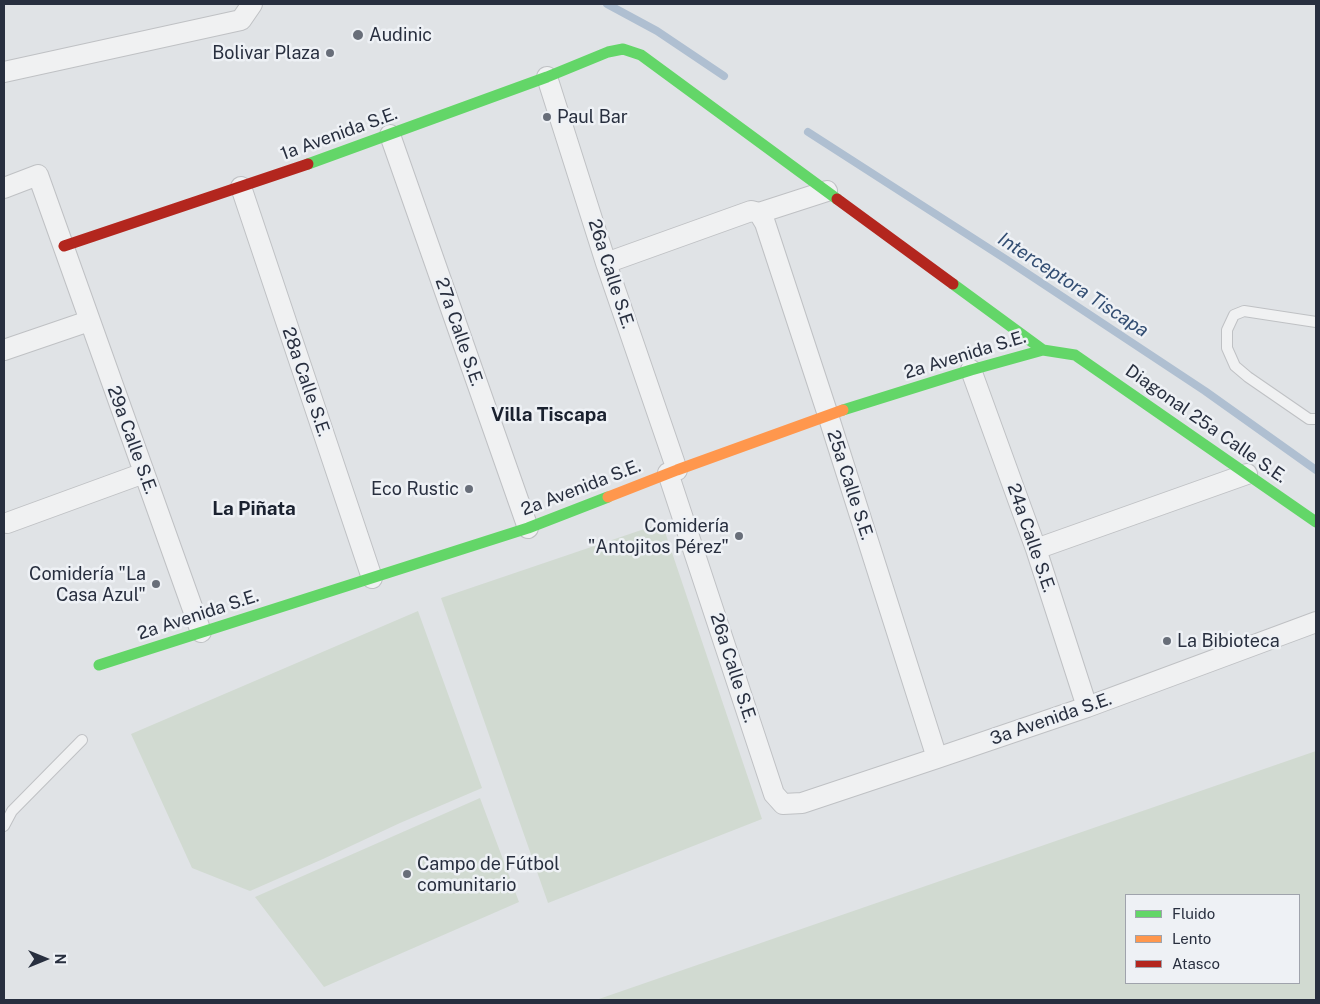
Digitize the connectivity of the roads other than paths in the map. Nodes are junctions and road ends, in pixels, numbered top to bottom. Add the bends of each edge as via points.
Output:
1 (252, 4) edge
2 (4, 72) edge
3 (547, 77) junction
4 (390, 135) junction
5 (241, 187) junction
6 (4, 188) edge
7 (827, 191) junction
8 (759, 213) junction
9 (64, 246) junction
10 (606, 263) junction
11 (89, 321) junction
12 (1316, 322) edge
13 (4, 350) edge
14 (1043, 350) junction
15 (1075, 355) joint
16 (971, 370) junction
17 (828, 415) junction
18 (1316, 420) edge
19 (672, 472) junction
20 (144, 473) junction
21 (1247, 474) junction
22 (1316, 522) edge
23 (7, 523) dead end
24 (528, 528) junction
25 (1036, 549) junction
26 (372, 578) junction
27 (1316, 622) edge
28 (201, 632) junction
29 (99, 665) dead end
30 (1088, 707) junction
31 (82, 740) dead end
32 (937, 758) junction
33 (783, 804) joint
34 (4, 826) edge

1 - 2 street via 241,20
3 - 4 street, 1a Avenida S.E.
3 - 7 street, 1a Avenida S.E. via 608,52 623,49 641,55
3 - 10 street, 26a Calle S.E.
4 - 5 street, 1a Avenida S.E.
4 - 24 street, 27a Calle S.E.
5 - 9 street, 1a Avenida S.E.
5 - 26 street, 28a Calle S.E.
6 - 9 street, 29a Calle S.E. via 38,175
7 - 8 street
7 - 14 street
8 - 10 street via 751,211
8 - 17 street, 25a Calle S.E.
9 - 11 street, 29a Calle S.E.
10 - 19 street, 26a Calle S.E.
11 - 13 street
11 - 20 street, 29a Calle S.E.
12 - 18 lane via 1244,312 1234,315 1227,330 1227,348 1235,366 1309,419
14 - 15 street, 2a Avenida S.E.
14 - 16 street, 2a Avenida S.E.
15 - 21 street, Diagonal 25a Calle S.E.
16 - 17 street, 2a Avenida S.E.
16 - 25 street, 24a Calle S.E.
17 - 19 street, 2a Avenida S.E.
17 - 32 street, 25a Calle S.E.
19 - 24 street, 2a Avenida S.E.
19 - 33 street, 26a Calle S.E. via 774,794
20 - 23 street
20 - 28 street, 29a Calle S.E.
21 - 22 street, Diagonal 25a Calle S.E.
21 - 25 street
24 - 26 street, 2a Avenida S.E.
25 - 30 street, 24a Calle S.E.
26 - 28 street, 2a Avenida S.E.
27 - 30 street, 3a Avenida S.E.
28 - 29 street, 2a Avenida S.E.
30 - 32 street, 3a Avenida S.E.
31 - 34 lane via 12,811
32 - 33 street, 3a Avenida S.E. via 802,803

